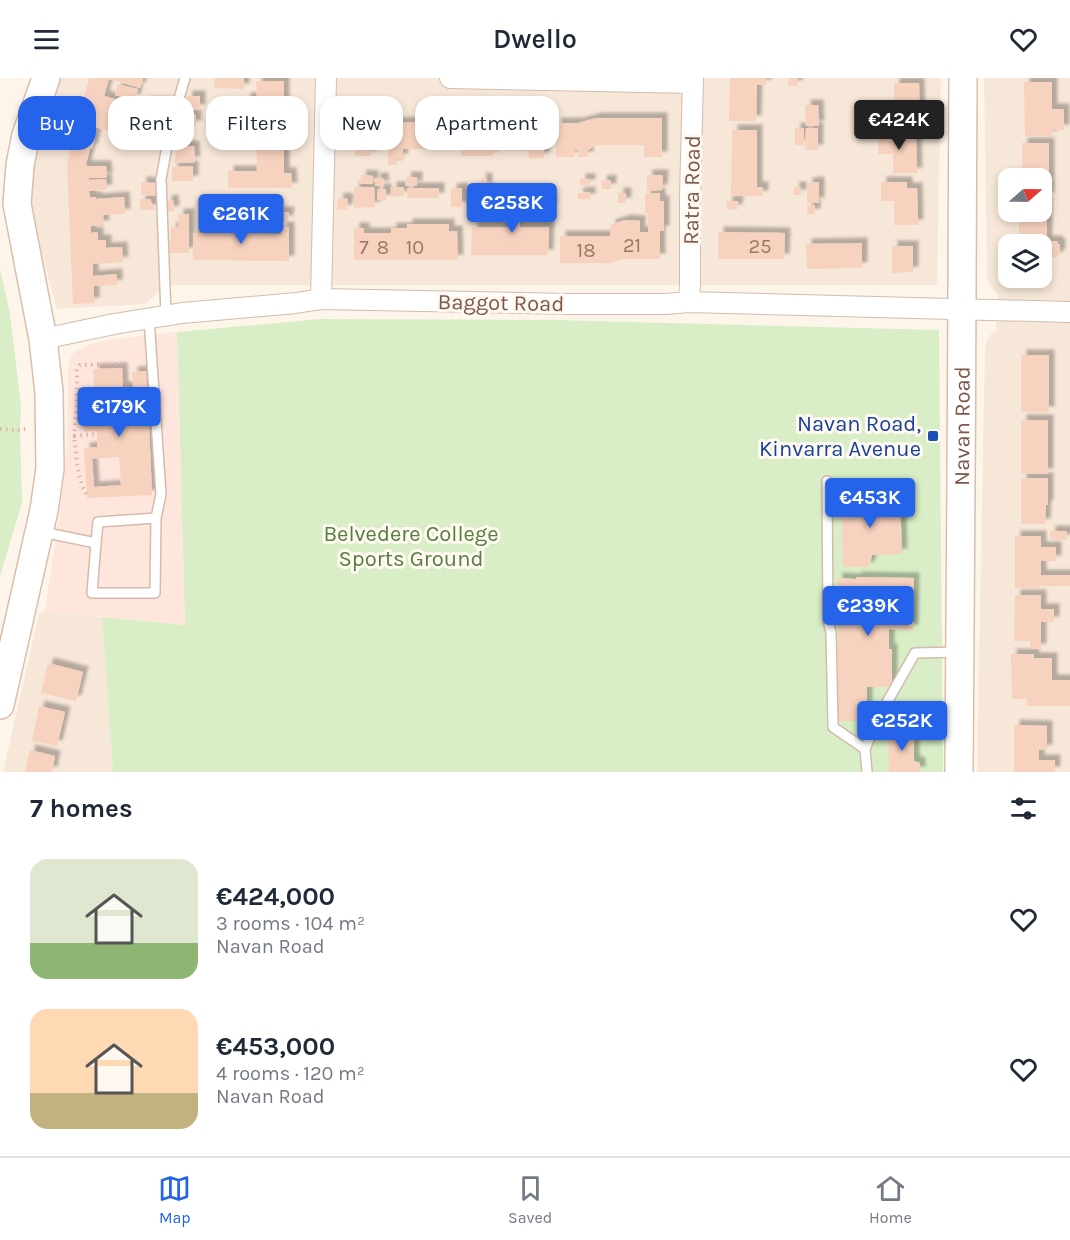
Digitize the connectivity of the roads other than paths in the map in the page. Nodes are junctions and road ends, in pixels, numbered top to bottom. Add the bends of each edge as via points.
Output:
1 (46, 78) edge
2 (185, 78) edge
3 (326, 78) edge
4 (450, 78) edge
5 (963, 78) edge
6 (693, 80) edge
7 (321, 299) junction
8 (688, 302) junction
9 (963, 309) junction
10 (1070, 312) edge
11 (157, 317) junction
12 (43, 339) junction
13 (827, 482) dead end
14 (156, 518) junction
15 (37, 541) junction
16 (96, 543) junction
17 (960, 652) junction
18 (0, 705) edge
19 (865, 749) junction
20 (867, 772) edge
21 (959, 772) edge

1 - 12 main road via 26,135 17,204
2 - 11 lane via 160,179
3 - 7 street
4 - 6 street
5 - 9 main road, Navan Road
6 - 8 street, Ratra Road
7 - 8 street, Baggot Road
7 - 11 street, Baggot Road
8 - 9 street, Baggot Road
9 - 10 street, Baggot Road
9 - 17 main road, Navan Road
11 - 12 street, Baggot Road
11 - 14 lane via 161,494
12 - 15 main road via 49,392 50,469
13 - 19 lane via 833,727
14 - 16 lane via 98,522
14 - 16 lane via 155,593 92,593
15 - 16 lane via 52,534
15 - 18 main road
17 - 19 lane via 915,653
17 - 21 main road, Navan Road
19 - 20 lane

